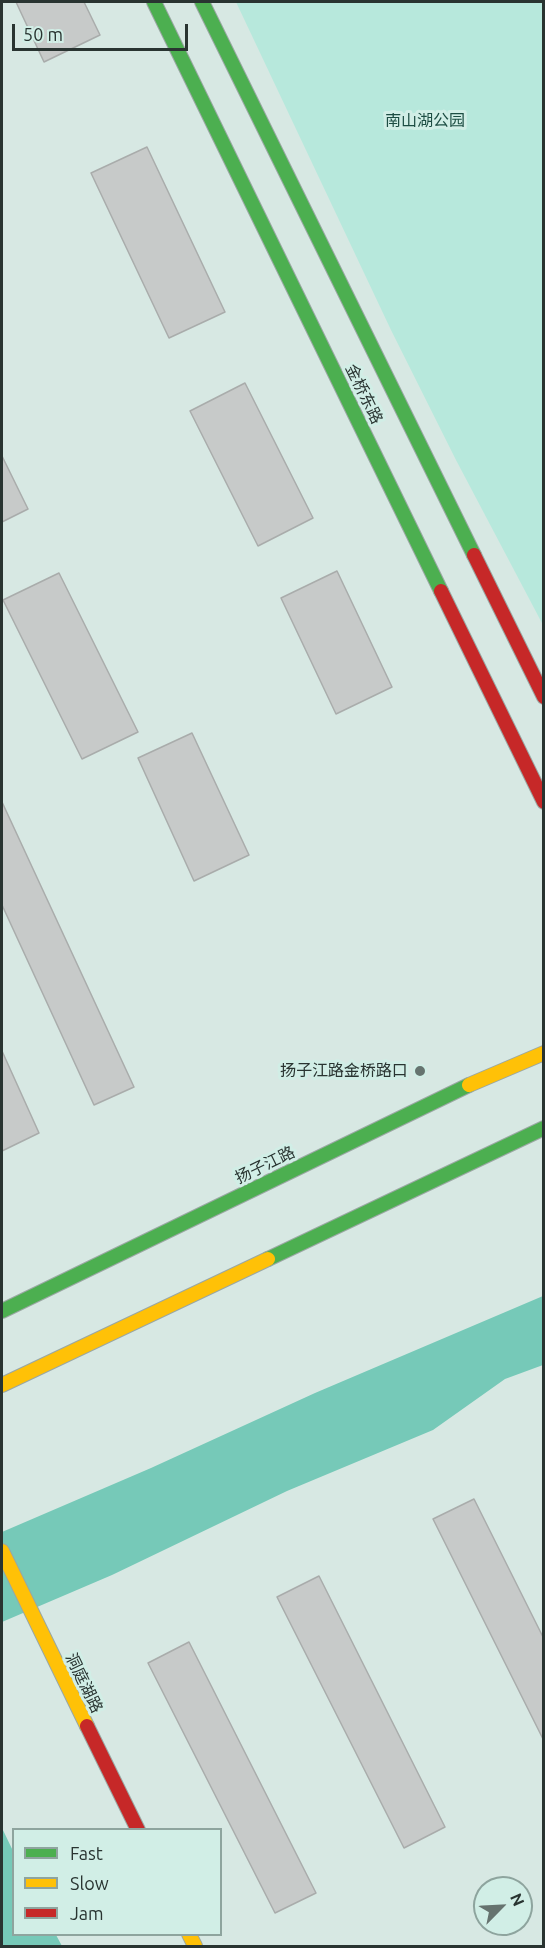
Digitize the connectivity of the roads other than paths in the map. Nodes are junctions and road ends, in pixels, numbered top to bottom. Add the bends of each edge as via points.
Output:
1 (154, 2) edge
2 (202, 2) edge
3 (543, 697) edge
4 (543, 802) edge
5 (543, 1053) edge
6 (543, 1128) edge
7 (2, 1311) edge
8 (2, 1385) edge
9 (2, 1551) edge
10 (137, 1828) edge

1 - 4 street, 金桥东路
2 - 3 street, 金桥东路
5 - 7 street, 扬子江路 via 485,1077
6 - 8 street
9 - 10 street, 洞庭湖路

